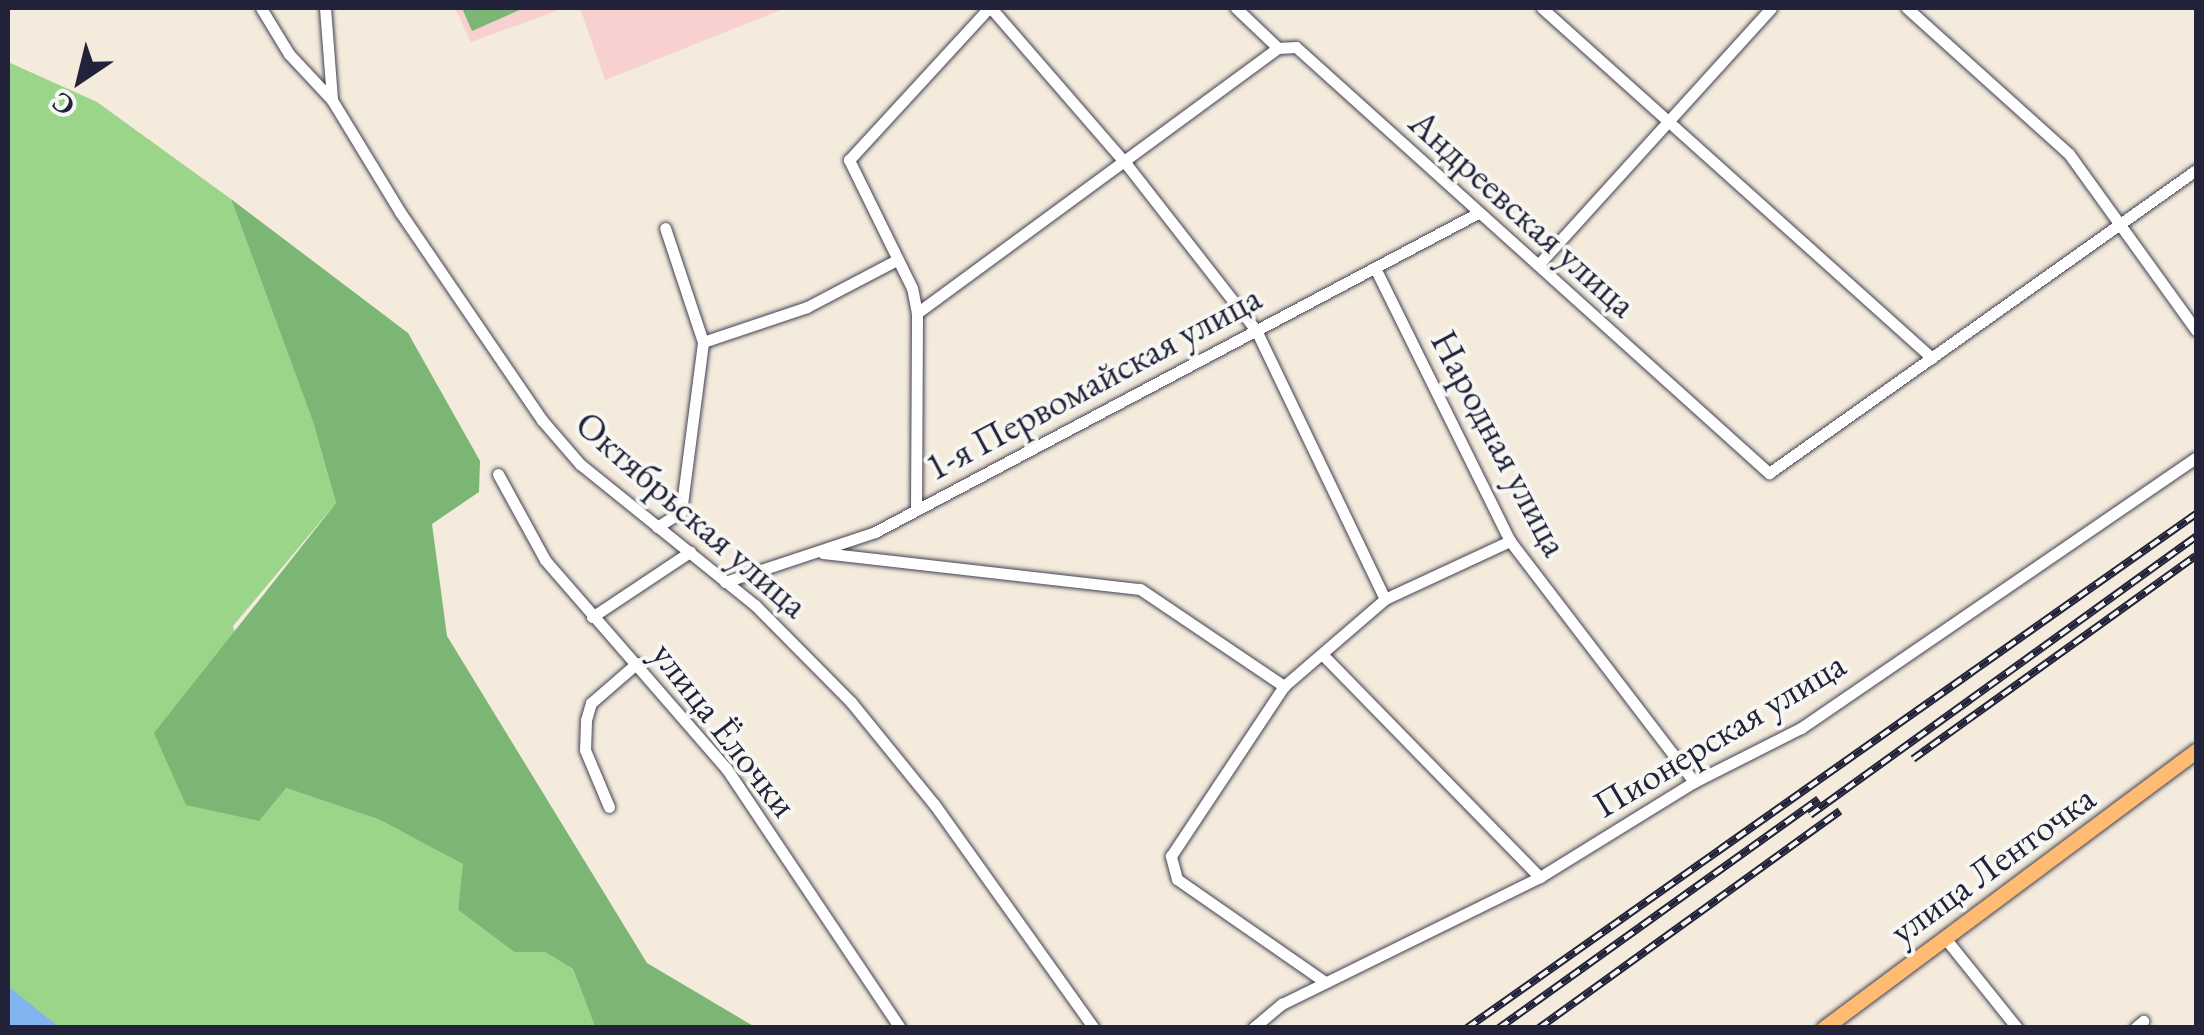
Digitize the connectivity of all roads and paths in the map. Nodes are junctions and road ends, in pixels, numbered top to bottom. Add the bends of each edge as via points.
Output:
1 (261, 8) edge
2 (324, 8) edge
3 (990, 8) edge
4 (1236, 8) edge
5 (1542, 8) edge
6 (1771, 8) edge
7 (1908, 8) edge
8 (1278, 48) junction
9 (332, 100) junction
10 (1670, 124) junction
11 (1126, 165) junction
12 (2196, 170) edge
13 (1478, 212) junction
14 (2120, 222) junction
15 (666, 228) dead end
16 (897, 260) junction
17 (1538, 265) junction
18 (1374, 268) junction
19 (918, 313) junction
20 (1256, 330) junction
21 (2196, 330) edge
22 (703, 342) junction
23 (1932, 358) junction
24 (2196, 458) edge
25 (498, 474) dead end
26 (916, 510) junction
27 (656, 527) junction
28 (1510, 541) junction
29 (690, 552) junction
30 (823, 554) junction
31 (726, 582) junction
32 (1385, 599) junction
33 (592, 617) junction
34 (1323, 654) junction
35 (637, 663) junction
36 (1284, 686) junction
37 (2196, 751) edge
38 (1694, 782) junction
39 (609, 806) dead end
40 (1540, 876) junction
41 (1946, 938) junction
42 (1325, 982) junction
43 (900, 1028) edge
44 (1094, 1028) edge
45 (1253, 1028) edge
46 (1824, 1028) edge
47 (2017, 1028) edge

1 - 9 street via 289,54
2 - 9 street, Октябрьская улица
3 - 11 street
3 - 16 street via 849,160
4 - 8 street, Андреевская улица
5 - 10 street
6 - 10 street
7 - 14 street via 2069,154
8 - 11 street
8 - 13 street, Андреевская улица via 1296,47
9 - 27 street, Октябрьская улица via 542,420 580,464
10 - 17 street
10 - 23 street
11 - 19 street
11 - 20 street
12 - 14 street
13 - 17 street, Андреевская улица
13 - 18 street, 1-я Первомайская улица
14 - 21 street
14 - 23 street
15 - 22 street
16 - 19 street
16 - 22 street via 806,306
17 - 23 street, Андреевская улица via 1769,473
18 - 20 street, 1-я Первомайская улица
18 - 28 street, Народная улица
19 - 26 street
20 - 26 street, 1-я Первомайская улица
20 - 32 street
22 - 27 street via 682,512
24 - 38 street, Пионерская улица via 1801,728
25 - 33 street, улица Ёлочки via 544,560
26 - 30 street, 1-я Первомайская улица
27 - 29 street, Октябрьская улица
28 - 32 street
28 - 38 street, Народная улица
29 - 31 street, Октябрьская улица
29 - 33 street
30 - 31 street, 1-я Первомайская улица
30 - 36 street via 1109,580 1140,589
31 - 44 street, Октябрьская улица via 863,716
32 - 34 street
33 - 35 street, улица Ёлочки
34 - 36 street
34 - 40 street
35 - 39 street via 591,704 586,720 586,750
35 - 43 street, улица Ёлочки via 726,768
36 - 42 street via 1199,808 1170,865 1177,880
37 - 41 main road, улица Ленточка
38 - 40 street, Пионерская улица
40 - 42 street, Пионерская улица
41 - 46 main road, улица Ленточка
41 - 47 street
42 - 45 street, Пионерская улица

